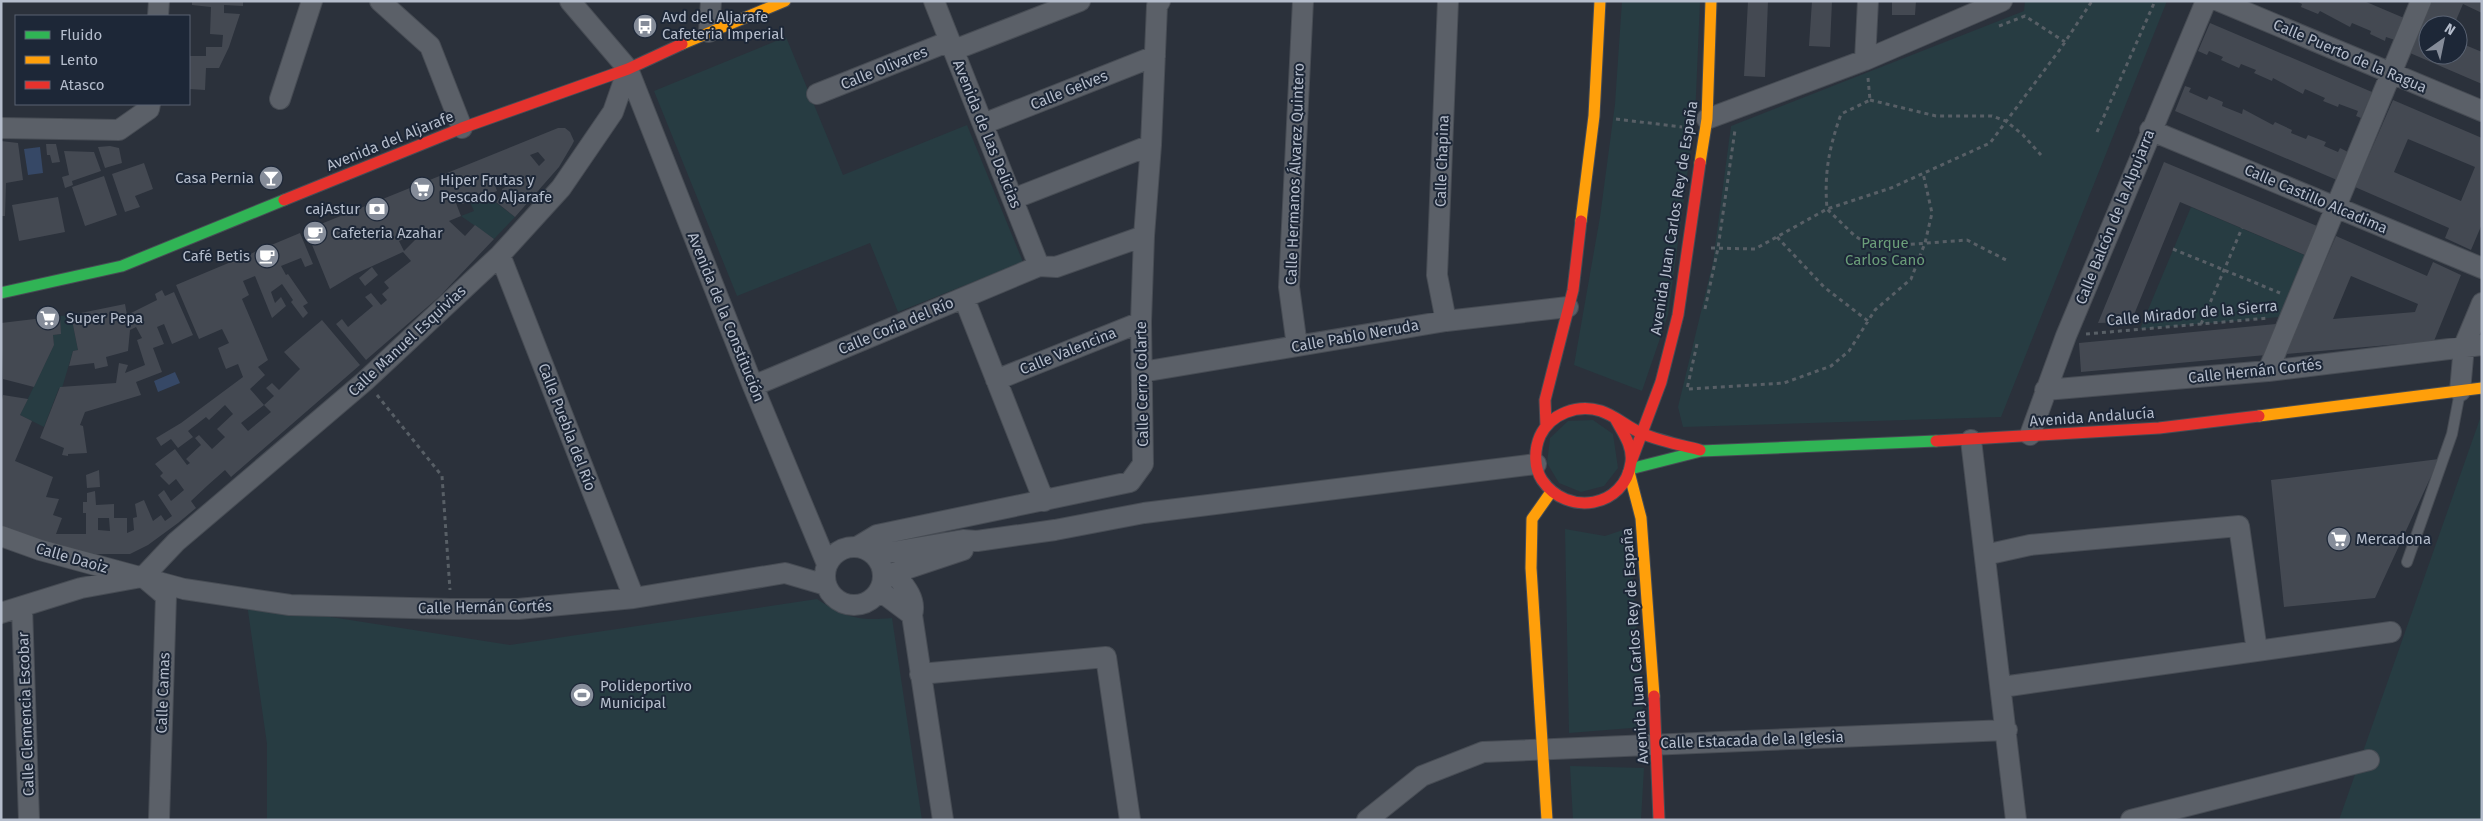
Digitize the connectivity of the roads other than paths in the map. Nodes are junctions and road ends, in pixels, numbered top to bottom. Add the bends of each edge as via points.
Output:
1 (159, 1) edge
2 (312, 1) edge
3 (380, 1) edge
4 (570, 1) edge
5 (711, 1) edge
6 (785, 1) edge
7 (934, 1) edge
8 (1080, 1) edge
9 (1160, 1) edge
10 (1303, 1) edge
11 (1448, 1) edge
12 (1600, 1) edge
13 (1711, 1) edge
14 (1868, 1) edge
15 (2002, 1) edge
16 (2206, 1) edge
17 (2219, 1) edge
18 (2421, 1) edge
19 (158, 15) edge
20 (709, 32) junction
21 (952, 46) junction
22 (1155, 56) junction
23 (628, 69) junction
24 (1862, 70) junction
25 (2391, 74) junction
26 (817, 94) dead end
27 (280, 99) dead end
28 (150, 106) edge
29 (2482, 111) edge
30 (983, 124) junction
31 (1706, 125) junction
32 (1, 128) edge
33 (462, 128) junction
34 (2150, 130) junction
35 (1151, 145) junction
36 (1013, 199) junction
37 (2336, 207) junction
38 (1144, 236) junction
39 (500, 255) junction
40 (1039, 266) junction
41 (2482, 268) edge
42 (1, 293) edge
43 (964, 298) junction
44 (2482, 304) edge
45 (1568, 308) junction
46 (1446, 321) junction
47 (1141, 322) junction
48 (1297, 346) junction
49 (2473, 346) edge
50 (2268, 371) junction
51 (1142, 372) junction
52 (996, 380) junction
53 (1661, 382) junction
54 (753, 386) junction
55 (2482, 388) edge
56 (2045, 390) junction
57 (2460, 391) junction
58 (1664, 410) dead end
59 (1616, 420) junction
60 (1546, 426) junction
61 (1642, 434) junction
62 (1676, 434) dead end
63 (2030, 436) junction
64 (1971, 440) junction
65 (1701, 451) junction
66 (1536, 464) junction
67 (1630, 468) junction
68 (1551, 492) junction
69 (1044, 501) junction
70 (1, 536) edge
71 (978, 541) junction
72 (857, 547) junction
73 (875, 555) junction
74 (1985, 555) junction
75 (2407, 562) dead end
76 (827, 564) junction
77 (143, 577) junction
78 (886, 579) junction
79 (826, 584) junction
80 (634, 598) junction
81 (22, 607) junction
82 (1, 613) edge
83 (2390, 632) dead end
84 (2257, 651) junction
85 (920, 674) junction
86 (2002, 687) junction
87 (2007, 730) junction
88 (1657, 744) junction
89 (1542, 749) junction
90 (2369, 760) dead end
91 (29, 820) edge
92 (159, 820) edge
93 (943, 820) edge
94 (1130, 820) edge
95 (1367, 820) edge
96 (1547, 820) edge
97 (1659, 820) edge
98 (2016, 820) edge
99 (2131, 820) edge

1 - 19 street
2 - 27 street
3 - 33 street via 430,46
4 - 23 street, Avenida de la Constitución
5 - 20 street
6 - 20 street, Avenida del Aljarafe
7 - 21 street, Avenida de Las Delicias
8 - 21 street, Calle Olivares
9 - 22 street, Calle Cerro Colarte via 1157,6
10 - 48 street, Calle Hermanos Álvarez Quintero via 1290,287
11 - 46 street, Calle Chapina via 1437,275
12 - 45 street via 1594,116 1573,290
13 - 31 street, Avenida Juan Carlos Rey de España
14 - 24 street
15 - 24 street
16 - 34 street, Calle Balcón de la Alpujarra
17 - 25 street, Calle Puerto de la Ragua
18 - 25 street
20 - 23 street, Avenida del Aljarafe
21 - 26 street, Calle Olivares
21 - 30 street, Avenida de Las Delicias
22 - 30 street, Calle Gelves
22 - 35 street, Calle Cerro Colarte
23 - 33 street, Avenida del Aljarafe
23 - 39 street, Calle Manuel Esquivias via 613,112 560,188
23 - 54 street, Avenida de la Constitución
24 - 31 street
25 - 29 street, Calle Puerto de la Ragua
25 - 37 street
28 - 32 street via 119,130
30 - 36 street, Avenida de Las Delicias
31 - 53 street, Avenida Juan Carlos Rey de España via 1678,315
33 - 42 street, Avenida del Aljarafe via 122,266
34 - 37 street, Calle Castillo Alcadima
34 - 56 street, Calle Balcón de la Alpujarra
35 - 36 street
35 - 38 street, Calle Cerro Colarte
36 - 40 street, Avenida de Las Delicias
37 - 41 street, Calle Castillo Alcadima
37 - 50 street
38 - 40 street via 1056,268
38 - 47 street, Calle Cerro Colarte
39 - 77 street, Calle Manuel Esquivias via 365,381 176,542
39 - 80 street, Calle Puebla del Río
40 - 43 street, Calle Coria del Río
43 - 52 street
43 - 54 street, Calle Coria del Río
44 - 49 street
45 - 46 street, Calle Pablo Neruda
45 - 60 street via 1545,400
46 - 48 street, Calle Pablo Neruda
47 - 51 street, Calle Cerro Colarte
47 - 52 street, Calle Valencina
48 - 51 street, Calle Pablo Neruda
49 - 50 street, Calle Hernán Cortés
49 - 57 street
50 - 56 street, Calle Hernán Cortés
51 - 69 street, Calle Cerro Colarte via 1143,464 1130,482
52 - 69 street
53 - 58 street
53 - 61 street, Avenida Juan Carlos Rey de España
54 - 76 street, Avenida de la Constitución
55 - 57 street, Avenida Andalucía
56 - 63 street, Calle Balcón de la Alpujarra
57 - 63 street, Avenida Andalucía via 2159,428
57 - 75 lane via 2452,434
59 - 60 street via 1603,412 1580,408 1557,415
59 - 61 street
59 - 67 street via 1630,443
60 - 66 street via 1535,450
61 - 65 street
61 - 67 street, Avenida Juan Carlos Rey de España
62 - 65 street
63 - 64 street, Avenida Andalucía
64 - 65 street, Avenida Andalucía
64 - 74 street
65 - 67 street
66 - 68 street via 1541,479
66 - 71 street via 1144,514
67 - 68 street via 1624,484 1597,502 1565,501
67 - 88 street, Avenida Juan Carlos Rey de España via 1640,513
68 - 89 street via 1532,519 1531,568
69 - 72 street, Calle Cerro Colarte via 877,534
70 - 77 street, Calle Daoiz via 40,550
71 - 73 street via 963,540
71 - 78 street via 966,550
72 - 73 street
72 - 76 street via 837,552
73 - 78 street
74 - 84 street via 2030,545 2239,526
74 - 86 street
76 - 79 street
77 - 80 street, Calle Hernán Cortés via 184,589 290,605 518,609
77 - 81 street via 81,588
77 - 92 street, Calle Camas via 166,596
78 - 79 street via 869,602 859,605 849,605 830,594
78 - 85 street via 912,615
79 - 80 street, Calle Hernán Cortés via 786,573
81 - 82 street
81 - 91 street, Calle Clemencia Escobar
83 - 84 street
84 - 86 street
85 - 93 street
85 - 94 street via 1106,657
86 - 87 street
87 - 88 street, Calle Estacada de la Iglesia
87 - 98 street
88 - 89 street, Calle Estacada de la Iglesia
88 - 97 street, Avenida Juan Carlos Rey de España
89 - 95 street, Calle Estacada de la Iglesia via 1483,752 1422,776
89 - 96 street
90 - 99 street

